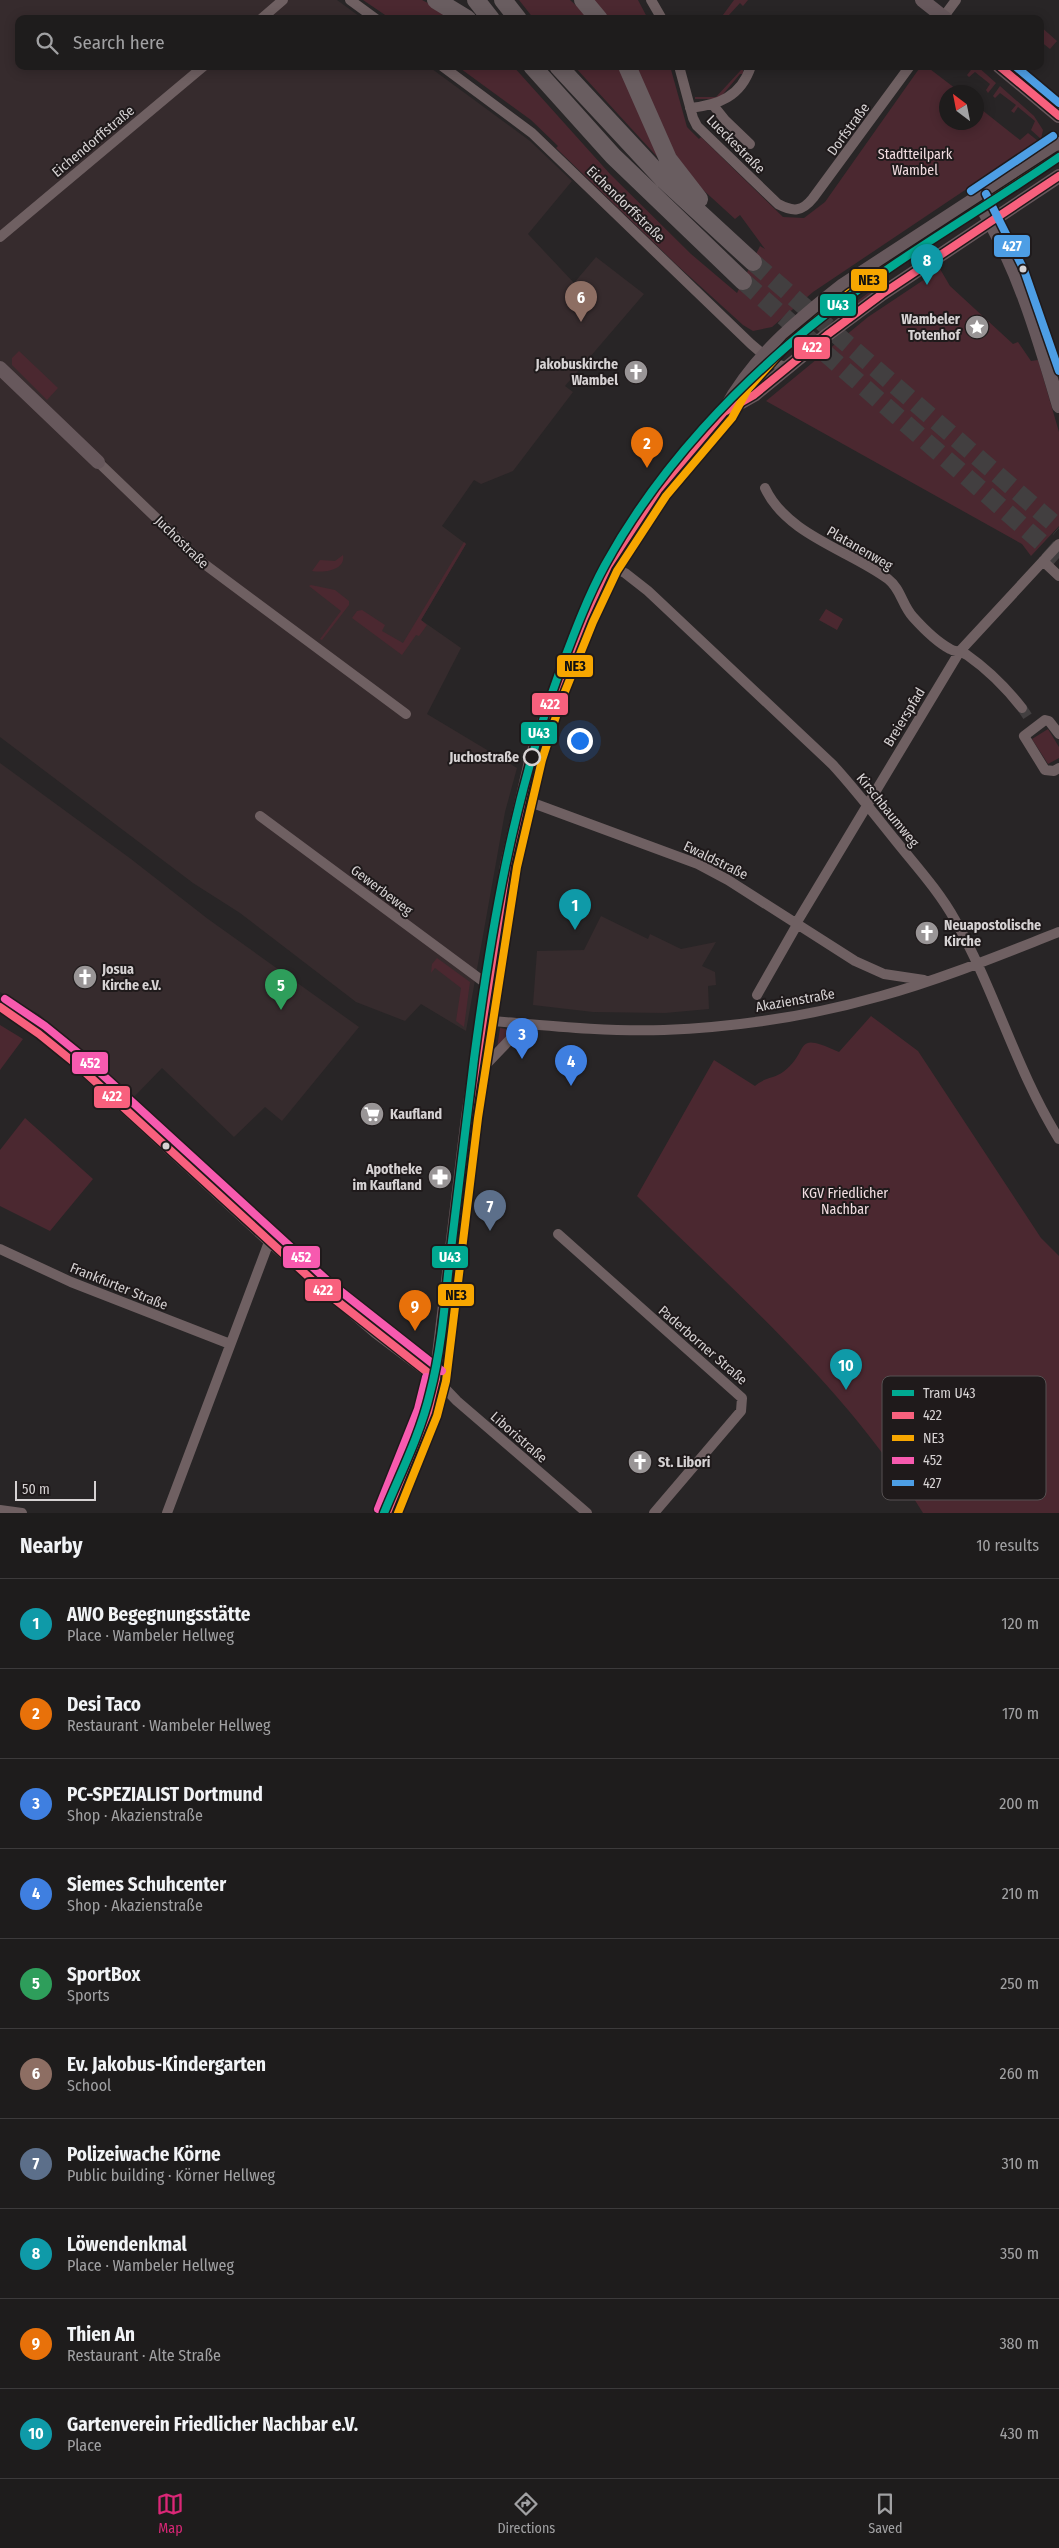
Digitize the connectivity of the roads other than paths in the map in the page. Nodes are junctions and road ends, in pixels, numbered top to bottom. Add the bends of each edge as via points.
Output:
1 (283, 0) edge
2 (350, 0) edge
3 (436, 0) edge
4 (476, 0) edge
5 (503, 0) edge
6 (583, 0) edge
7 (651, 0) edge
8 (922, 0) edge
9 (956, 0) edge
10 (266, 15) edge
11 (371, 15) edge
12 (460, 15) edge
13 (488, 15) edge
14 (515, 15) edge
15 (595, 15) edge
16 (660, 15) edge
17 (940, 15) edge
18 (946, 15) edge
19 (199, 70) edge
20 (447, 70) edge
21 (522, 70) edge
22 (535, 70) edge
23 (562, 70) edge
24 (629, 70) edge
25 (680, 70) edge
26 (748, 70) edge
27 (907, 70) edge
28 (1004, 70) edge
29 (566, 105) junction
30 (713, 105) junction
31 (690, 108) junction
32 (1059, 116) edge
33 (750, 144) dead end
34 (1059, 144) edge
35 (1059, 176) edge
36 (977, 199) junction
37 (806, 206) joint
38 (991, 222) junction
39 (0, 237) edge
40 (743, 281) tunnel mouth
41 (764, 355) junction
42 (786, 367) junction
43 (0, 368) edge
44 (1059, 406) edge
45 (724, 412) junction
46 (98, 462) joint
47 (764, 488) dead end
48 (1059, 544) edge
49 (1043, 561) junction
50 (608, 566) junction
51 (1059, 576) edge
52 (960, 651) junction
53 (1022, 708) tunnel mouth
54 (406, 714) dead end
55 (1059, 734) edge
56 (1059, 768) edge
57 (522, 799) junction
58 (868, 806) junction
59 (260, 816) dead end
60 (797, 923) junction
61 (1059, 932) edge
62 (977, 964) junction
63 (884, 974) junction
64 (930, 981) junction
65 (488, 985) junction
66 (757, 995) dead end
67 (881, 996) junction
68 (0, 1007) edge
69 (482, 1020) junction
70 (524, 1025) junction
71 (474, 1077) junction
72 (1059, 1139) edge
73 (558, 1234) dead end
74 (269, 1242) junction
75 (0, 1249) edge
76 (230, 1344) junction
77 (436, 1379) junction
78 (0, 1510) edge
79 (22, 1513) edge
80 (167, 1513) edge
81 (387, 1513) edge
82 (587, 1513) edge
83 (654, 1513) edge

1 - 10 street
2 - 11 street
3 - 12 highway
4 - 13 highway
5 - 14 highway
6 - 15 highway
7 - 16 street
8 - 17 main road
9 - 18 street
19 - 39 street, Eichendorffstraße
20 - 41 street, Eichendorffstraße via 532,133
21 - 29 highway via 533,83
22 - 29 highway
23 - 24 highway via 664,180 753,262 738,241 690,190 668,159
25 - 31 street, Lueckestraße
26 - 30 street via 724,101
27 - 37 street, Dorfstraße
28 - 32 main road
29 - 40 highway via 668,211
30 - 31 street
30 - 33 street
31 - 37 street, Lueckestraße via 703,133 778,204 793,210
34 - 36 main road
35 - 38 main road
36 - 38 main road
36 - 41 main road via 843,285 800,319
38 - 42 main road via 882,294
38 - 44 main road via 1033,317
41 - 42 street, Eichendorffstraße via 773,363
41 - 45 main road via 740,383
42 - 45 main road via 754,395
43 - 46 main road, Juchostraße
45 - 50 main road via 658,490
46 - 54 street, Juchostraße via 203,563
47 - 52 street, Platanenweg via 771,502 813,536 888,579 912,616 950,650
48 - 49 street, Breierspfad
49 - 51 street
49 - 52 street, Breierspfad
50 - 57 main road via 551,701
50 - 58 street, Kirschbaumweg via 625,573 688,627 832,765
52 - 53 street, Platanenweg via 1007,690
52 - 58 street, Breierspfad
55 - 56 street via 1045,720 1032,723 1024,736 1045,770
57 - 60 street, Ewaldstraße via 698,864
57 - 65 main road via 507,865
58 - 60 street, Breierspfad
58 - 62 street, Kirschbaumweg via 944,902
59 - 65 street, Gewerbeweg
60 - 63 street, Ewaldstraße via 855,961
60 - 66 street, Breierspfad
61 - 62 street, Akazienstraße
62 - 64 street, Akazienstraße
62 - 72 street, Kirschbaumweg via 1030,1086
63 - 64 street, Ewaldstraße
63 - 67 street via 886,986
64 - 67 street, Akazienstraße
65 - 69 main road
67 - 70 street, Akazienstraße via 797,1015 732,1025 663,1030 593,1030
68 - 74 street, Liboristraße via 47,1039 77,1065
69 - 70 street, Akazienstraße
69 - 71 main road
70 - 71 street
71 - 77 main road
73 - 83 street, Paderborner Straße via 742,1398 742,1410
74 - 76 street
74 - 77 street, Liboristraße
75 - 76 street, Frankfurter Straße via 71,1282
76 - 80 street
77 - 81 main road via 428,1412
77 - 82 street, Liboristraße via 456,1401
78 - 79 street

